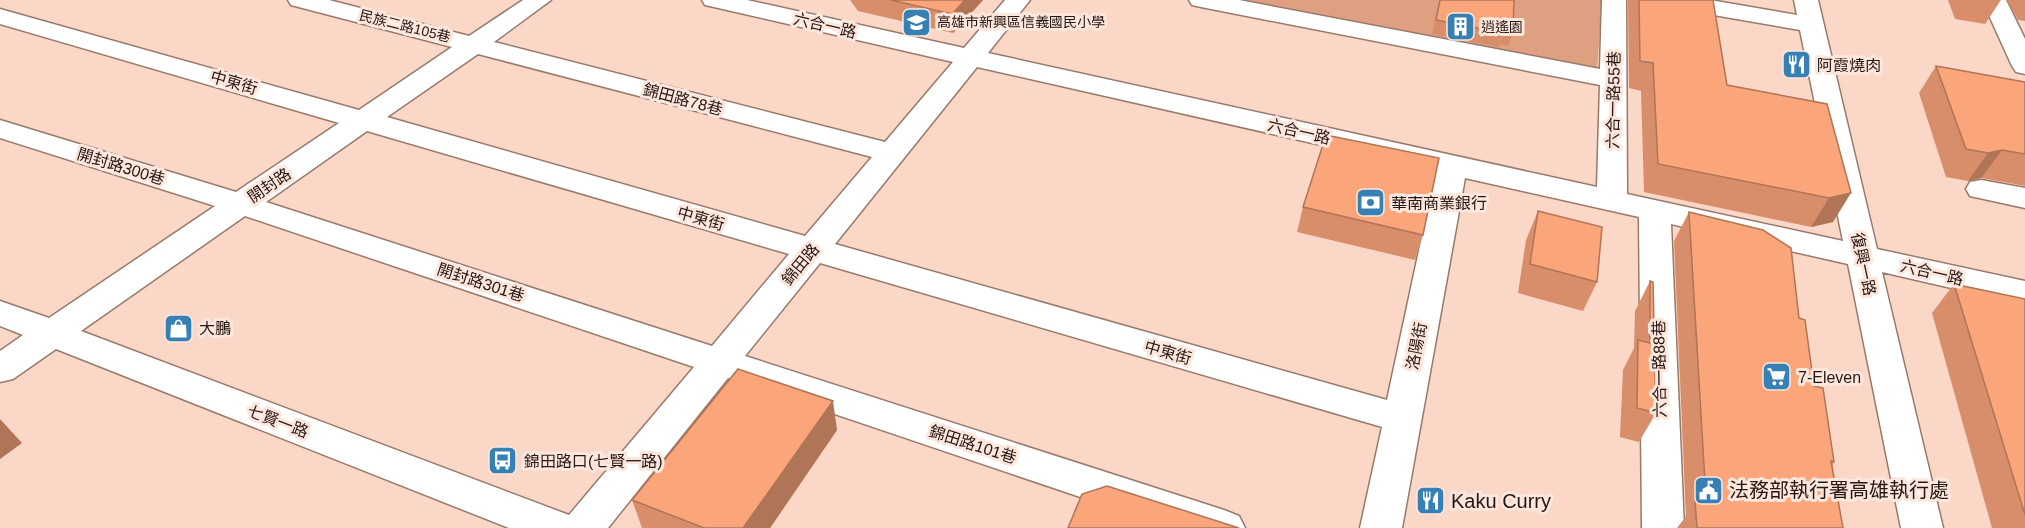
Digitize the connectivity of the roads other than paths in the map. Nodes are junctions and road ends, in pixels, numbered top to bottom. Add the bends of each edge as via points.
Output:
1 (300, 0) edge
2 (539, 0) edge
3 (714, 0) edge
4 (1018, 0) edge
5 (1201, 0) edge
6 (1614, 0) edge
7 (1667, 0) edge
8 (1994, 0) edge
9 (1810, 12) edge
10 (0, 16) edge
11 (474, 44) junction
12 (970, 57) junction
13 (2025, 66) edge
14 (1614, 80) junction
15 (365, 119) junction
16 (0, 129) edge
17 (892, 153) junction
18 (1452, 165) junction
19 (1981, 189) dead end
20 (2025, 198) edge
21 (1612, 201) junction
22 (242, 204) junction
23 (1655, 210) junction
24 (812, 250) junction
25 (1863, 257) junction
26 (2025, 293) edge
27 (0, 313) edge
28 (52, 333) junction
29 (721, 360) junction
30 (0, 369) edge
31 (1403, 418) junction
32 (555, 528) edge
33 (583, 528) edge
34 (1224, 528) edge
35 (1381, 528) edge
36 (1663, 528) edge
37 (1922, 528) edge

1 - 11 street, 民族二路105巷
2 - 11 street, 開封路
3 - 12 street, 六合一路
4 - 12 street, 錦田路
5 - 14 street
6 - 14 street, 六合一路55巷
7 - 9 street
8 - 13 street
9 - 25 street, 復興一路
10 - 15 street, 中東街
11 - 15 street, 開封路
11 - 17 street, 錦田路78巷
12 - 17 street, 錦田路
12 - 18 street, 六合一路
14 - 21 street, 六合一路55巷
15 - 22 street, 開封路
15 - 24 street, 中東街
16 - 22 street, 開封路300巷
17 - 24 street, 錦田路
18 - 21 street, 六合一路
18 - 31 street, 洛陽街
19 - 20 street
21 - 23 street, 六合一路
22 - 28 street, 開封路
22 - 29 street, 開封路301巷
23 - 25 street, 六合一路
23 - 36 street, 六合一路88巷
24 - 29 street, 錦田路
24 - 31 street, 中東街
25 - 26 street, 六合一路
25 - 37 street, 復興一路
27 - 28 street, 七賢一路
28 - 30 street, 開封路
28 - 32 street, 七賢一路
29 - 33 street, 錦田路
29 - 34 street, 錦田路101巷
31 - 35 street, 洛陽街

